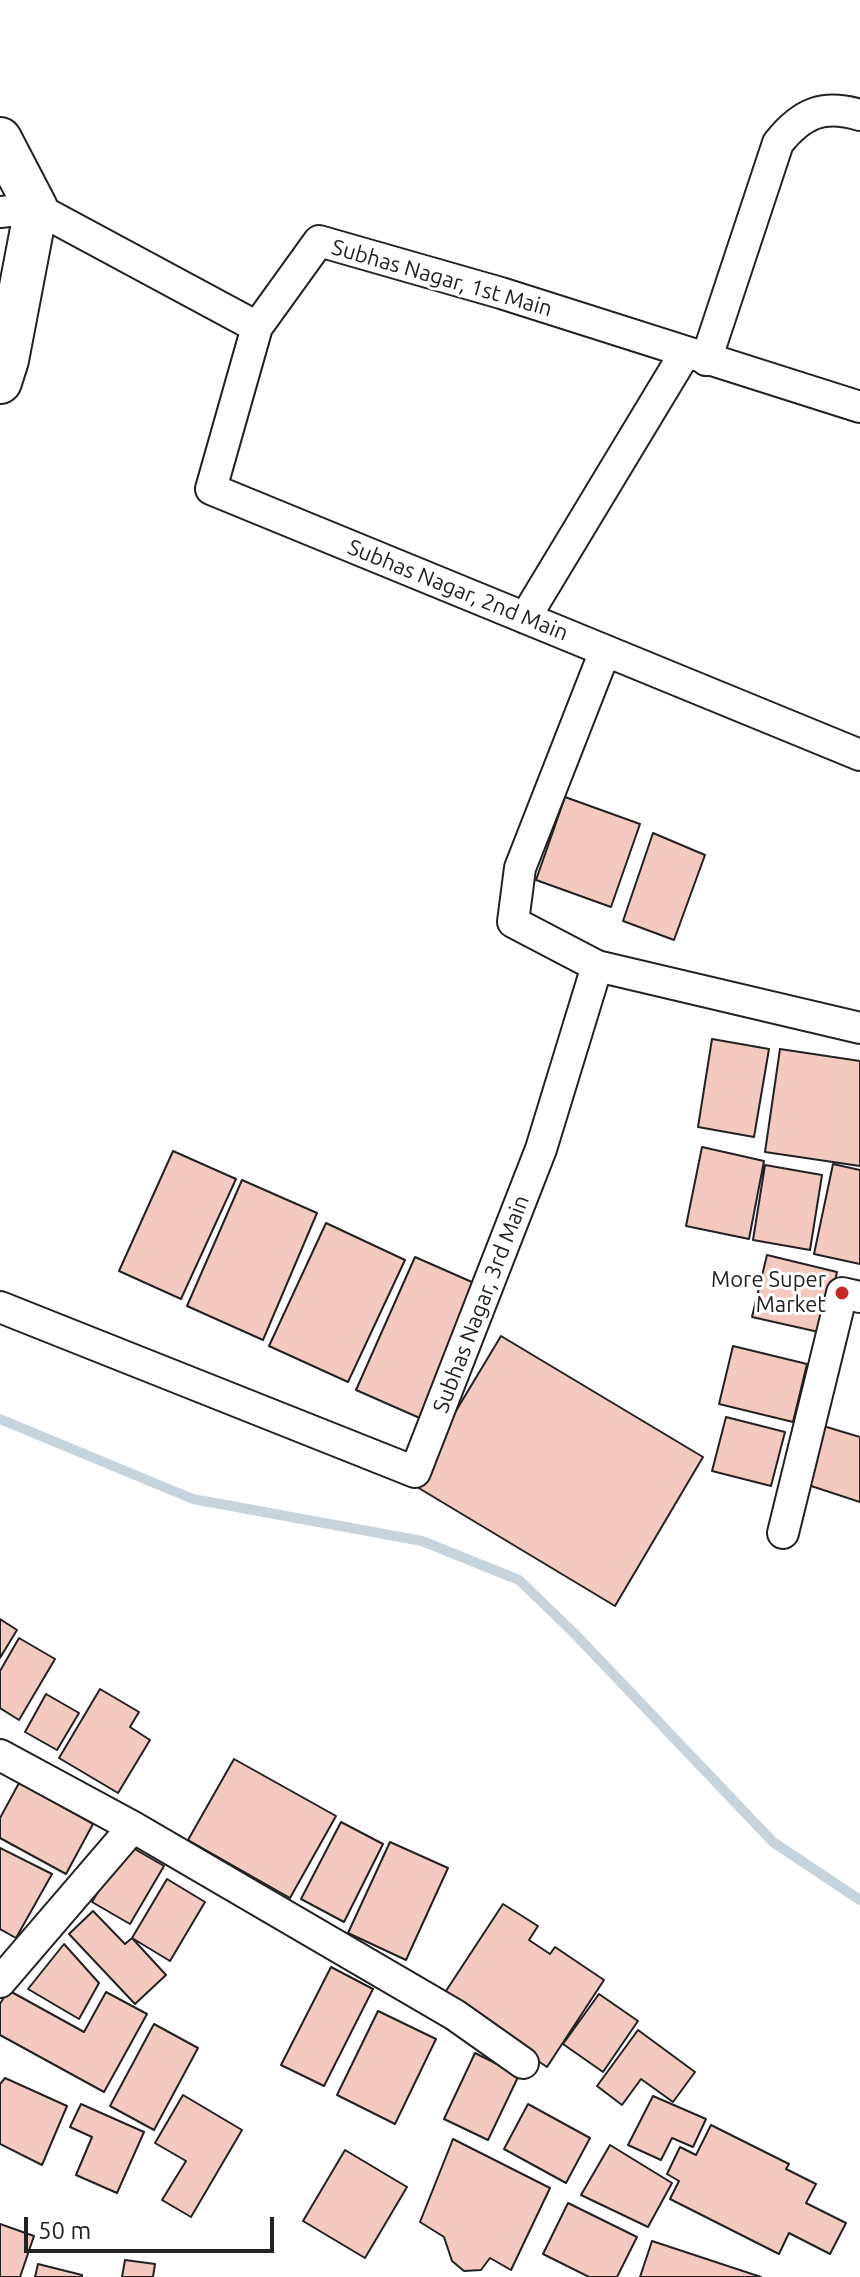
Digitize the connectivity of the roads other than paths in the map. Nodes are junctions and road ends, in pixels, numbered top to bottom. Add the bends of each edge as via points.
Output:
1 (860, 115) edge
2 (0, 139) edge
3 (18, 210) edge
4 (257, 327) junction
5 (695, 356) junction
6 (0, 382) edge
7 (860, 407) edge
8 (525, 618) junction
9 (605, 651) junction
10 (860, 755) edge
11 (597, 966) junction
12 (860, 1028) edge
13 (860, 1297) edge
14 (0, 1307) edge
15 (783, 1533) dead end
16 (0, 1755) edge
17 (133, 1827) junction
18 (0, 1982) edge
19 (523, 2063) dead end

1 - 5 street via 820,110 778,143
2 - 3 main road
3 - 4 street
3 - 6 main road via 7,360
4 - 5 street, Subhas Nagar, 1st Main via 319,241
4 - 8 street, Subhas Nagar, 2nd Main via 211,489
5 - 7 street, Subhas Nagar, 1st Main
5 - 8 street
8 - 9 street, Subhas Nagar, 2nd Main
9 - 10 street, Subhas Nagar, 2nd Main
9 - 11 street via 520,868 513,922
11 - 12 street
11 - 14 street, Subhas Nagar, 3rd Main via 541,1149 415,1472
13 - 15 street via 842,1293
16 - 17 street
17 - 18 street
17 - 19 street via 455,2015

